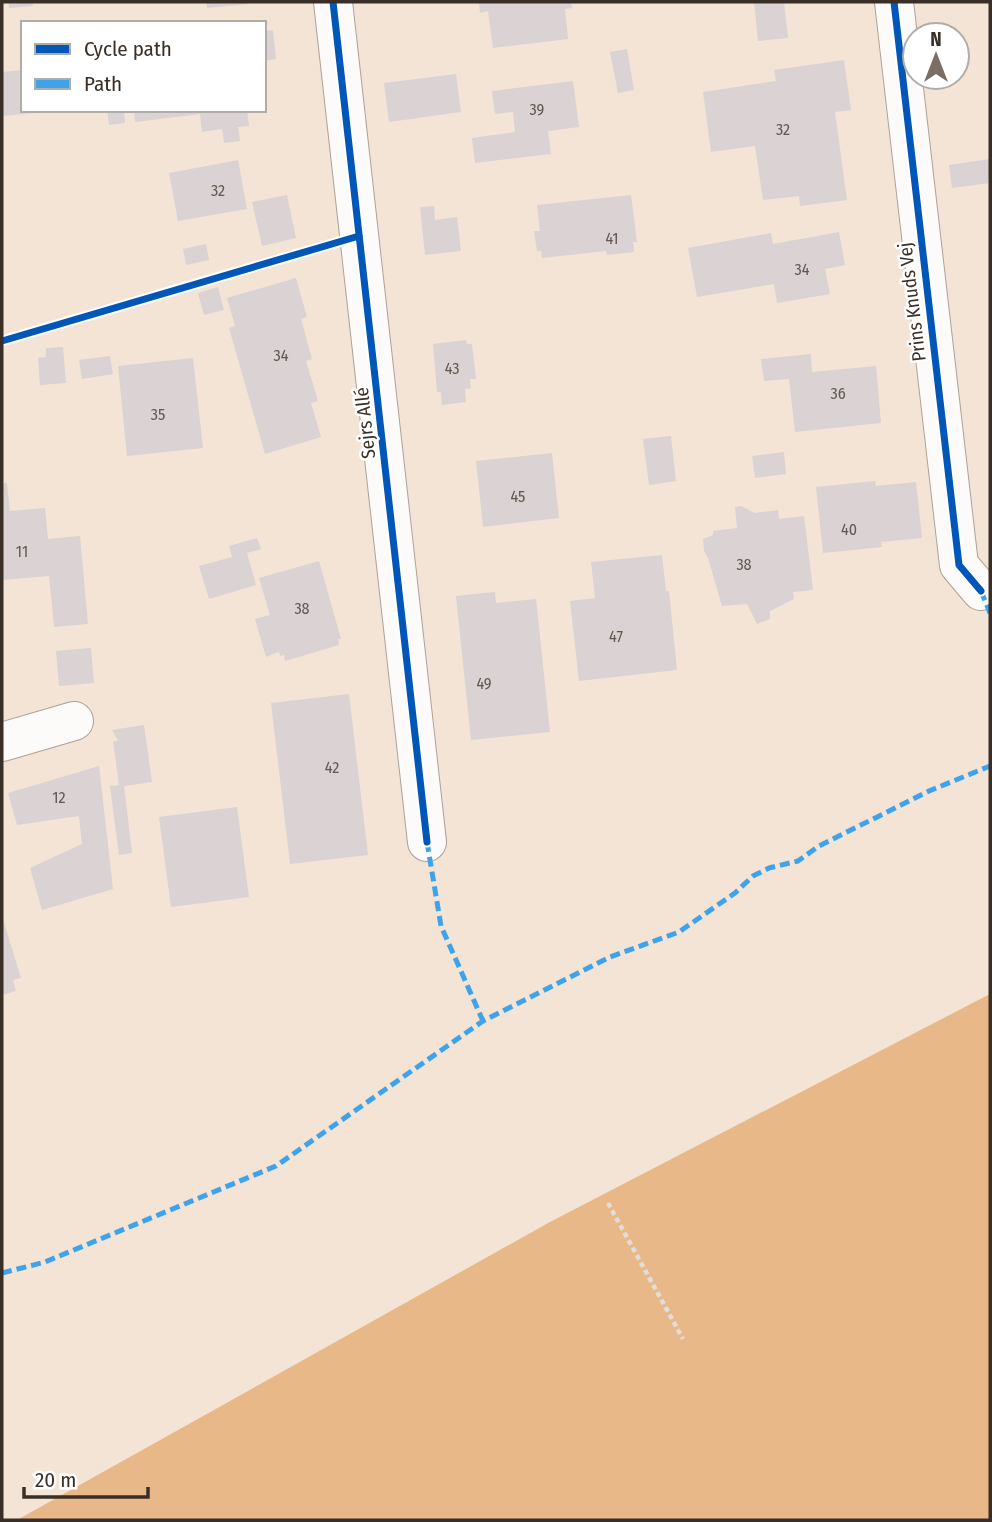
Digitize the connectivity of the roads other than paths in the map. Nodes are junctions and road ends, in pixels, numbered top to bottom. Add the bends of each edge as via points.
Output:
1 (333, 2) edge
2 (894, 2) edge
3 (981, 591) dead end
4 (74, 721) dead end
5 (2, 741) edge
6 (427, 842) dead end

1 - 6 street, Sejrs Allé
2 - 3 street, Prins Knuds Vej via 959,565
4 - 5 street

